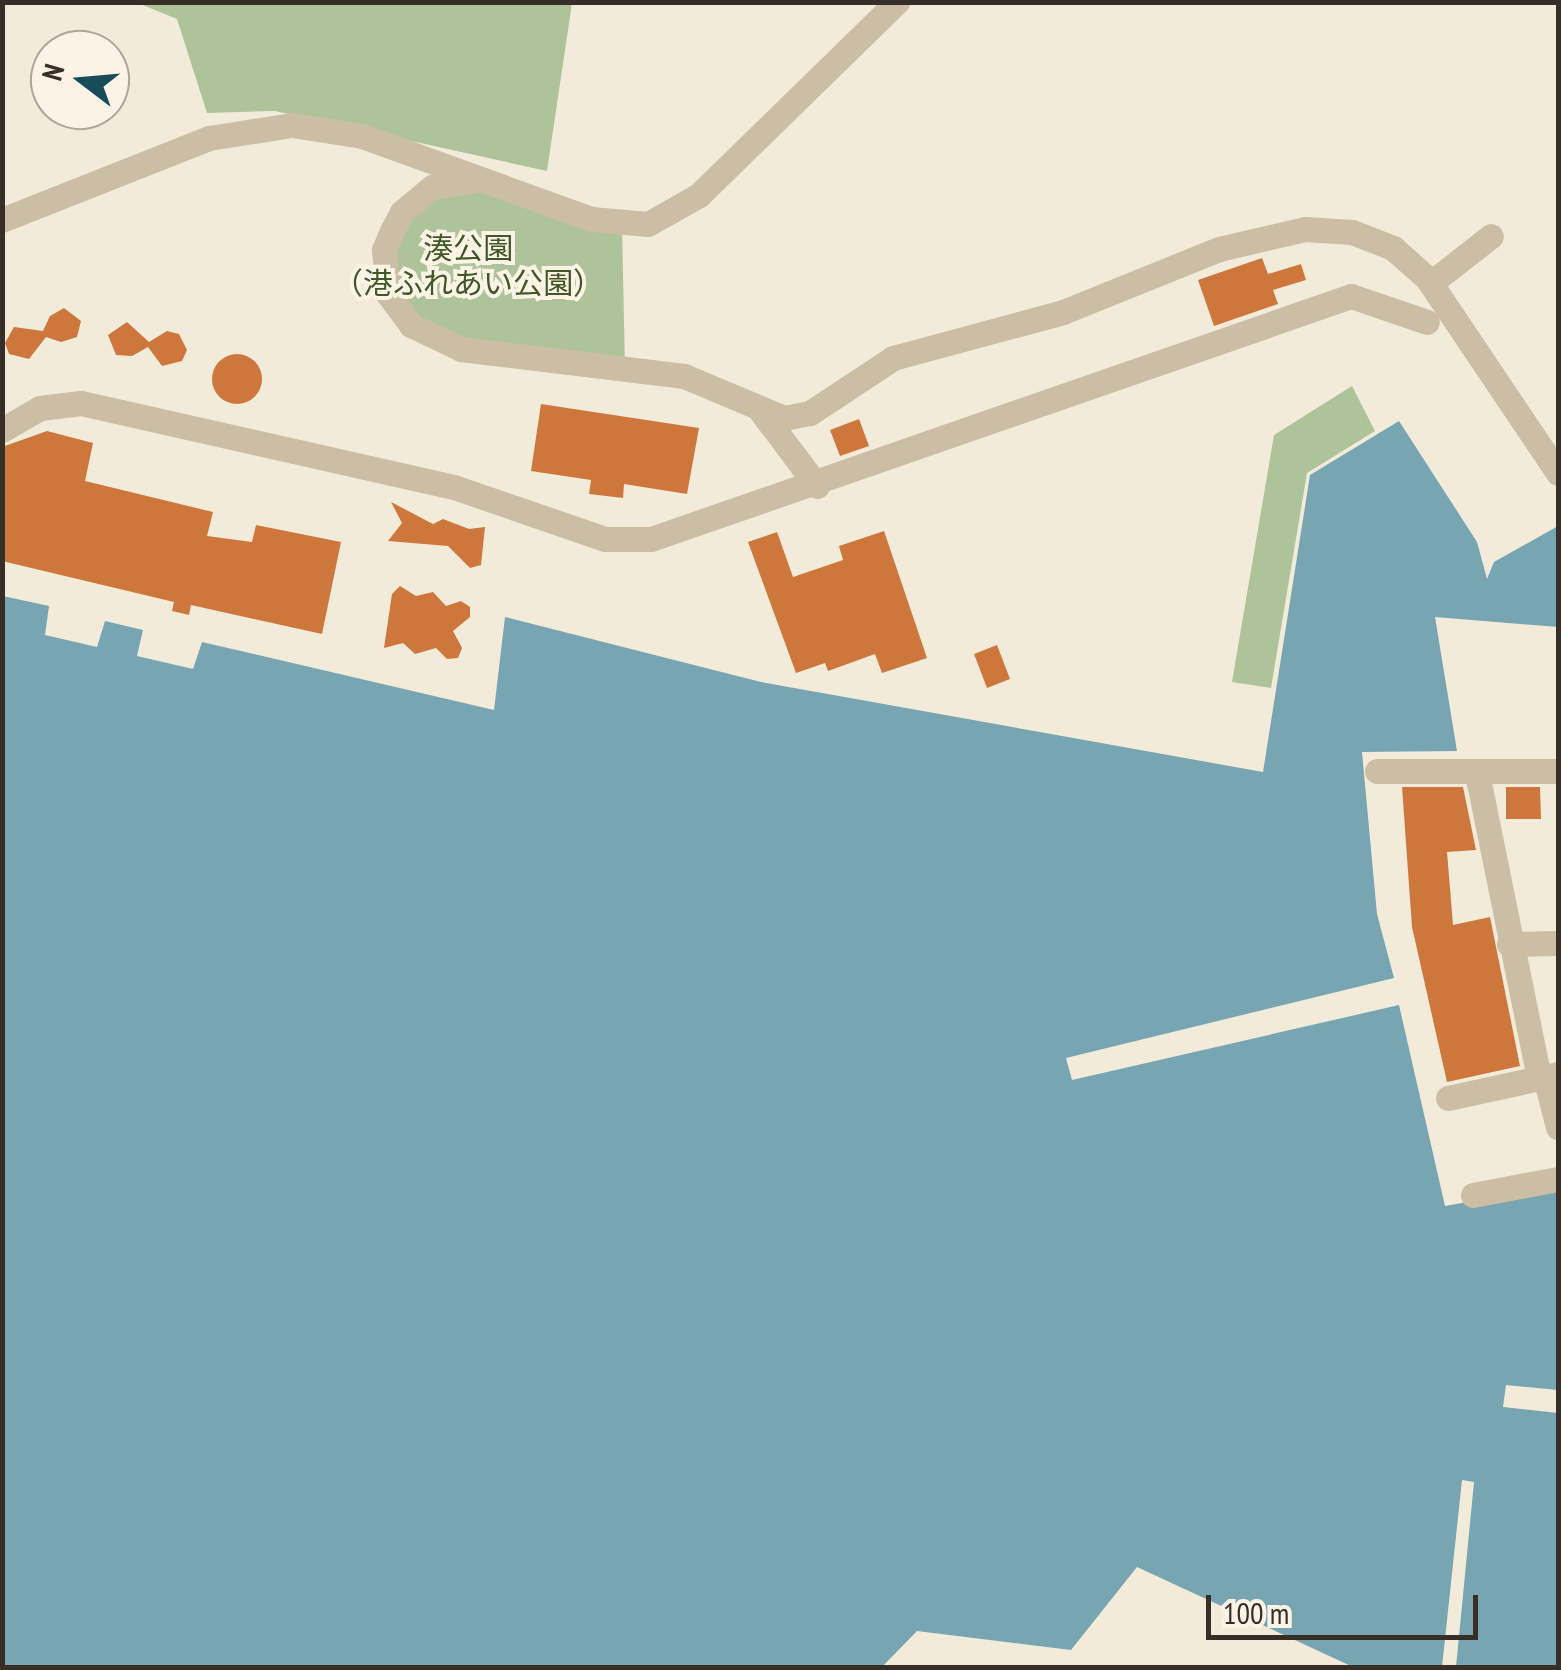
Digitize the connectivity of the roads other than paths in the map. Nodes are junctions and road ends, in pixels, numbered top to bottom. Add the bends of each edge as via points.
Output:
1 (898, 2) edge
2 (387, 146) junction
3 (474, 181) junction
4 (402, 212) junction
5 (2, 220) edge
6 (1491, 236) dead end
7 (1431, 283) junction
8 (1427, 322) dead end
9 (759, 408) junction
10 (2, 430) edge
11 (1554, 467) edge
12 (817, 486) junction
13 (1376, 771) dead end
14 (1558, 772) edge
15 (1477, 773) junction
16 (1508, 944) junction
17 (1558, 944) edge
18 (1547, 1076) edge
19 (1448, 1098) dead end
20 (1558, 1127) edge
21 (1558, 1179) edge
22 (1472, 1195) dead end

1 - 3 street via 723,174 661,219 622,226
2 - 3 street
2 - 4 street via 404,156 410,174
2 - 5 street via 319,126 231,132
3 - 4 street via 432,187
4 - 9 street via 384,250 388,294 424,335 460,349 684,376
6 - 7 street
7 - 9 street via 1409,258 1373,240 1304,230 1219,249 1063,312 893,358 797,418
7 - 11 street
8 - 12 street via 1351,296
9 - 12 street
10 - 12 street via 40,408 81,403 454,487 605,539 651,538
13 - 15 street
14 - 15 street
15 - 16 street
16 - 17 street
16 - 18 street
18 - 19 street
18 - 20 street
21 - 22 street

